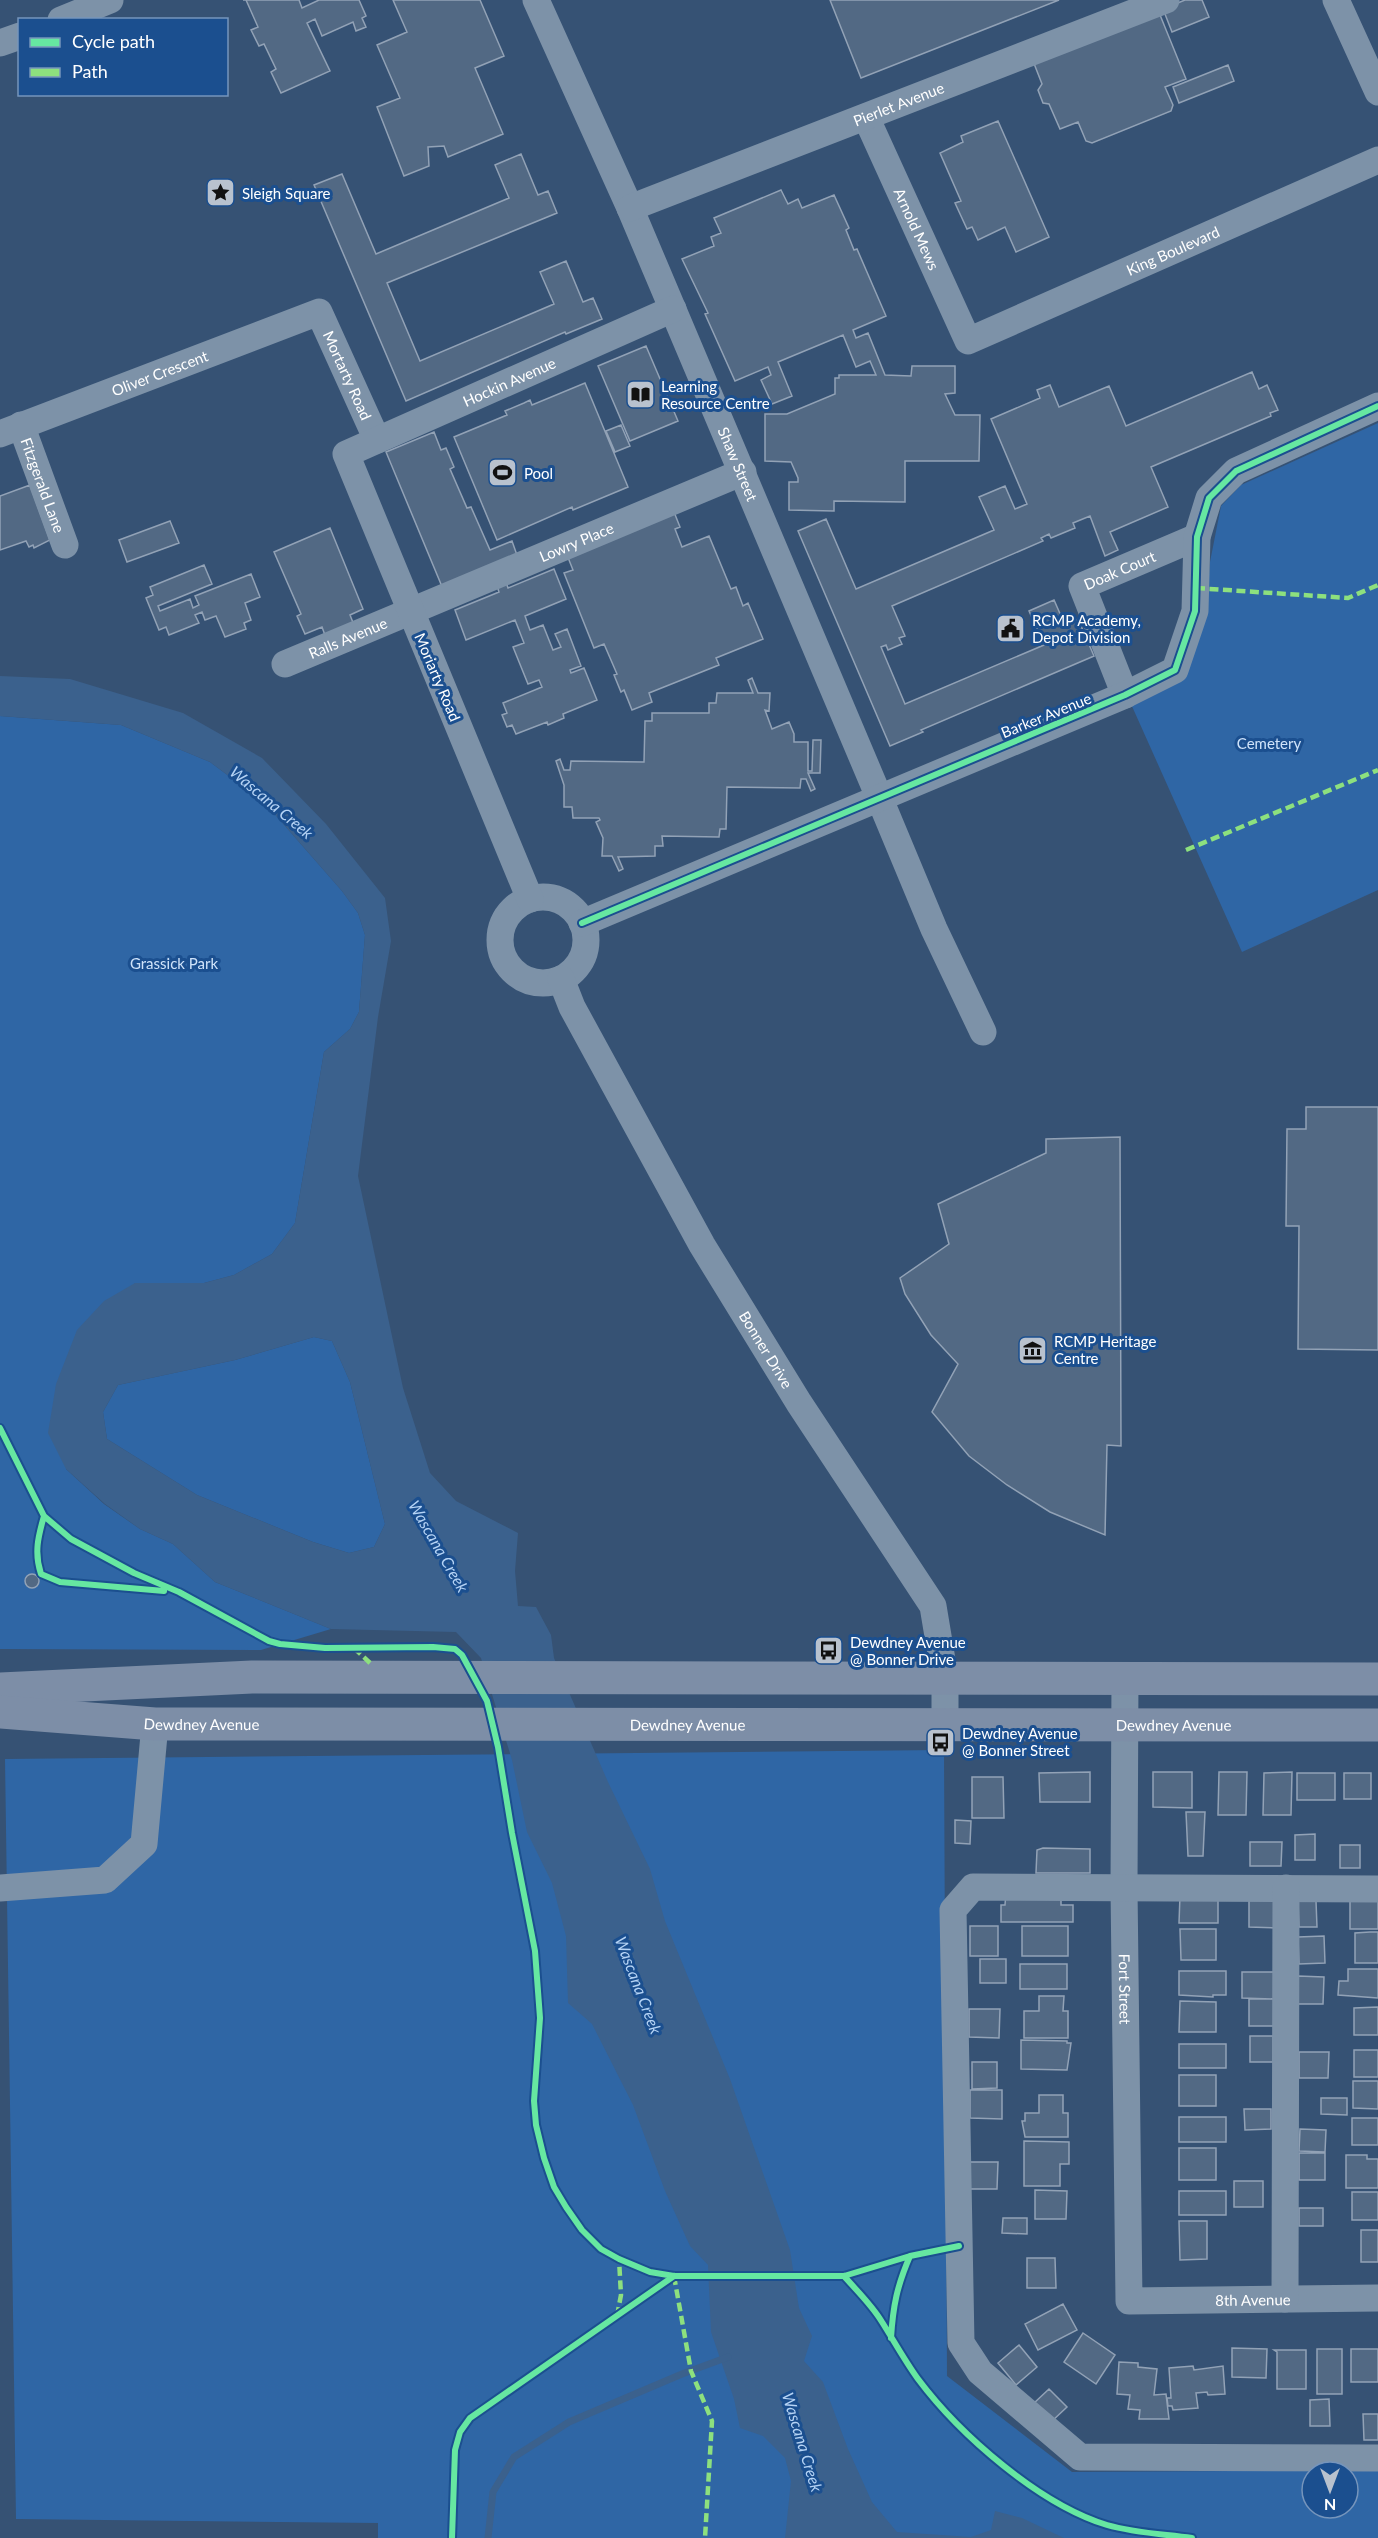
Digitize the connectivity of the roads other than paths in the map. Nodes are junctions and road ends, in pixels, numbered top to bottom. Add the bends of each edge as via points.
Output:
1 (110, 0) edge
2 (537, 0) edge
3 (1166, 0) edge
4 (1336, 0) edge
5 (66, 18) edge
6 (18, 37) edge
7 (0, 44) edge
8 (1378, 92) edge
9 (866, 117) junction
10 (1378, 160) edge
11 (630, 208) junction
12 (674, 309) junction
13 (320, 312) joint
14 (968, 341) joint
15 (1378, 406) edge
16 (10, 429) edge
17 (377, 440) junction
18 (346, 454) joint
19 (743, 472) junction
20 (1197, 537) junction
21 (65, 545) dead end
22 (410, 610) junction
23 (285, 664) dead end
24 (1125, 695) junction
25 (879, 796) junction
26 (530, 899) junction
27 (582, 923) junction
28 (561, 979) junction
29 (983, 1032) dead end
30 (1125, 1677) junction
31 (945, 1678) junction
32 (1378, 1679) edge
33 (0, 1689) edge
34 (0, 1712) edge
35 (155, 1724) junction
36 (945, 1725) junction
37 (1378, 1725) edge
38 (1125, 1726) junction
39 (0, 1888) edge
40 (1124, 1888) junction
41 (1286, 1888) junction
42 (1378, 1889) edge
43 (1378, 2298) edge
44 (1285, 2299) junction
45 (1129, 2301) joint
46 (1378, 2458) edge

1 - 5 street
2 - 11 street, Shaw Street
3 - 9 street, Pierlet Avenue
4 - 8 street
6 - 7 street
9 - 11 street, Pierlet Avenue
9 - 14 street, Arnold Mews
10 - 14 street, King Boulevard
11 - 12 street, Shaw Street
12 - 17 street, Hockin Avenue
12 - 19 street, Shaw Street
13 - 16 street, Oliver Crescent
13 - 17 street, Mortarty Road
15 - 20 street, Barker Avenue via 1236,471 1209,498
16 - 21 street, Fitzgerald Lane
17 - 18 street, Hockin Avenue
18 - 22 street, Moriarty Road
19 - 22 street, Lowry Place
19 - 25 street, Shaw Street
20 - 24 street, Barker Avenue via 1195,611 1175,670
20 - 24 street, Doak Court via 1082,586
22 - 23 street, Ralls Avenue
22 - 26 street, Moriarty Road
24 - 25 street, Barker Avenue
25 - 27 street, Barker Avenue
25 - 29 street, Shaw Street
26 - 27 street via 552,898 566,903
26 - 28 street via 504,920 500,948 505,961 525,980 540,984
27 - 28 street via 584,954 578,966
28 - 31 street, Bonner Drive via 572,1007 702,1245 799,1404 933,1606
30 - 31 main road
30 - 32 main road
30 - 38 street, Fort Street
31 - 33 main road via 252,1677
31 - 36 street, Bonner Drive
34 - 35 main road, Dewdney Avenue
35 - 36 main road, Dewdney Avenue
35 - 39 street via 144,1844 105,1880
36 - 38 main road, Dewdney Avenue
37 - 38 main road, Dewdney Avenue
38 - 40 street, Fort Street
40 - 41 street
40 - 45 street, Fort Street
40 - 46 street via 973,1887 953,1910 961,2343 980,2372 1080,2457
41 - 42 street
41 - 44 street
43 - 44 street, 8th Avenue
44 - 45 street, 8th Avenue

